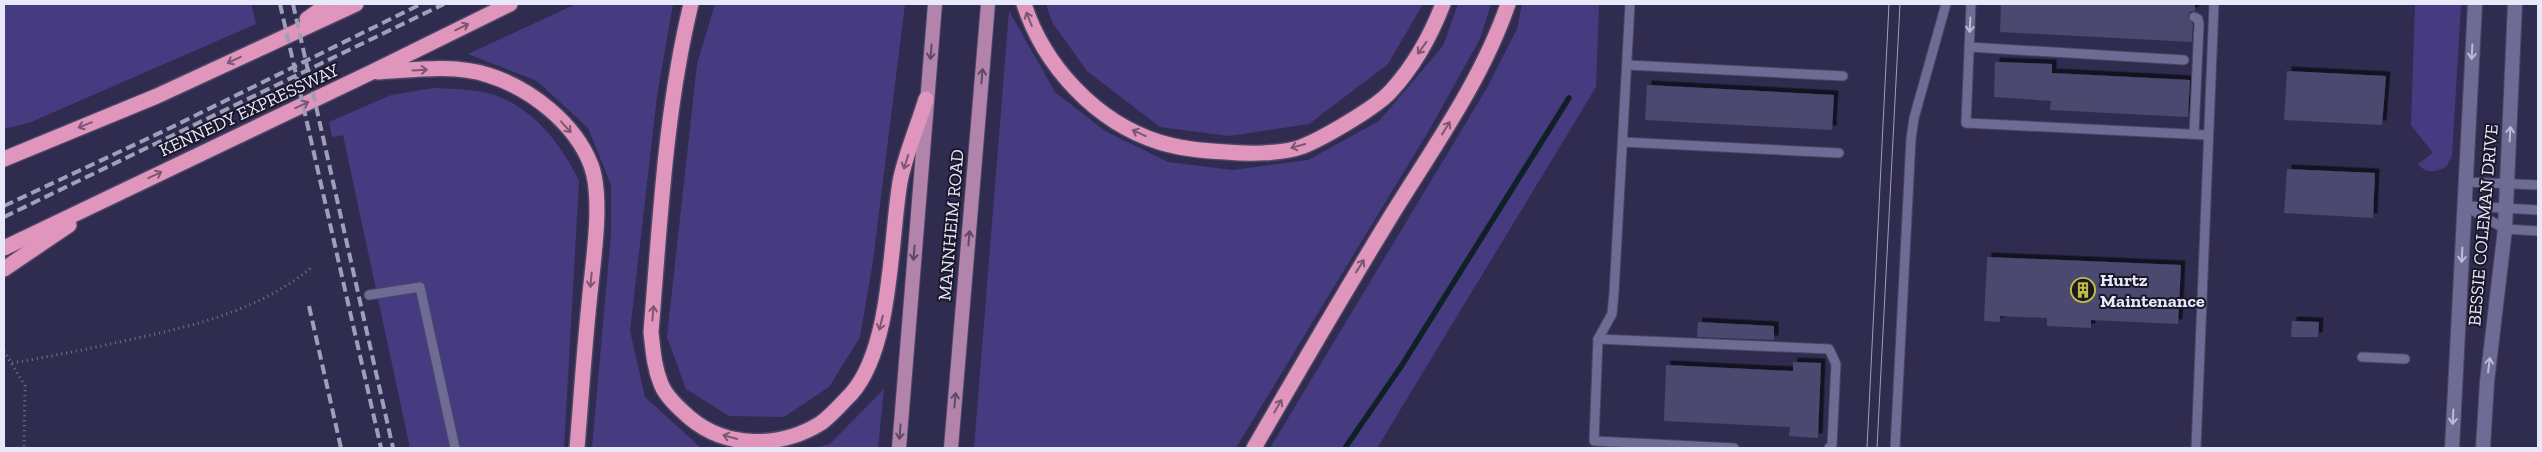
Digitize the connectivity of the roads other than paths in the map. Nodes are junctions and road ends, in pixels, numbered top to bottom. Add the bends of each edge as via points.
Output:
1 (328, 4) edge
2 (356, 4) edge
3 (510, 4) edge
4 (691, 4) edge
5 (934, 4) edge
6 (988, 4) edge
7 (1024, 4) edge
8 (1443, 4) edge
9 (1508, 4) edge
10 (1630, 4) edge
11 (1946, 4) edge
12 (1971, 4) edge
13 (2214, 4) edge
14 (2475, 4) edge
15 (2516, 4) edge
16 (2194, 17) dead end
17 (278, 40) junction
18 (1969, 47) junction
19 (2184, 60) dead end
20 (1627, 65) junction
21 (372, 72) junction
22 (1843, 76) dead end
23 (926, 99) junction
24 (2194, 134) junction
25 (2208, 135) junction
26 (1622, 142) junction
27 (1839, 153) dead end
28 (4, 159) edge
29 (2466, 182) junction
30 (2507, 183) junction
31 (2538, 185) edge
32 (111, 196) junction
33 (2465, 206) junction
34 (2506, 208) junction
35 (2538, 210) edge
36 (2505, 229) junction
37 (2538, 231) edge
38 (4, 248) edge
39 (4, 269) edge
40 (369, 295) dead end
41 (1598, 339) junction
42 (2362, 357) dead end
43 (2405, 360) dead end
44 (454, 448) edge
45 (577, 448) edge
46 (899, 448) edge
47 (951, 448) edge
48 (1254, 448) edge
49 (1734, 448) edge
50 (1829, 448) edge
51 (1895, 448) edge
52 (2196, 448) edge
53 (2452, 448) edge
54 (2483, 448) edge

1 - 17 highway
2 - 17 highway
21 -> 3 highway, KENNEDY EXPRESSWAY
23 -> 4 highway via 900,180 884,310 872,357 852,392 822,422 793,437 765,442 732,439 702,428 678,408 661,386 651,332 665,164 681,46
5 -> 23 main road, MANNHEIM ROAD
47 -> 6 main road, MANNHEIM ROAD
8 -> 7 highway via 1430,37 1391,92 1347,123 1301,147 1249,154 1202,151 1159,142 1120,124 1069,82 1030,23
48 -> 9 highway via 1341,296 1460,105 1499,31
10 - 20 lane
11 - 51 lane via 1911,139
12 -> 18 lane
13 - 25 lane
14 -> 29 street, BESSIE COLEMAN DRIVE
30 -> 15 street, BESSIE COLEMAN DRIVE
16 - 24 lane via 2198,24
17 -> 28 highway via 157,96
18 - 19 lane
18 - 24 lane via 1966,123
20 - 22 lane
20 - 26 lane
32 -> 21 highway, KENNEDY EXPRESSWAY
21 -> 45 highway via 453,69 488,75 520,89 547,108 579,141 592,166 596,197
23 -> 46 main road, MANNHEIM ROAD
24 - 25 lane
25 - 52 lane
26 - 27 lane
26 - 41 lane via 1612,314
29 - 30 lane
29 - 33 street, BESSIE COLEMAN DRIVE
30 - 31 lane
30 - 34 street, BESSIE COLEMAN DRIVE
32 - 38 highway, KENNEDY EXPRESSWAY
32 - 39 highway
33 - 34 lane
33 - 36 lane
33 -> 53 street, BESSIE COLEMAN DRIVE
34 - 35 lane
34 - 36 street, BESSIE COLEMAN DRIVE
36 - 37 lane
54 -> 36 street, BESSIE COLEMAN DRIVE via 2487,382
40 - 44 lane via 420,287
41 - 49 lane via 1594,441
41 - 50 lane via 1829,349 1836,364 1832,445
42 - 43 lane

